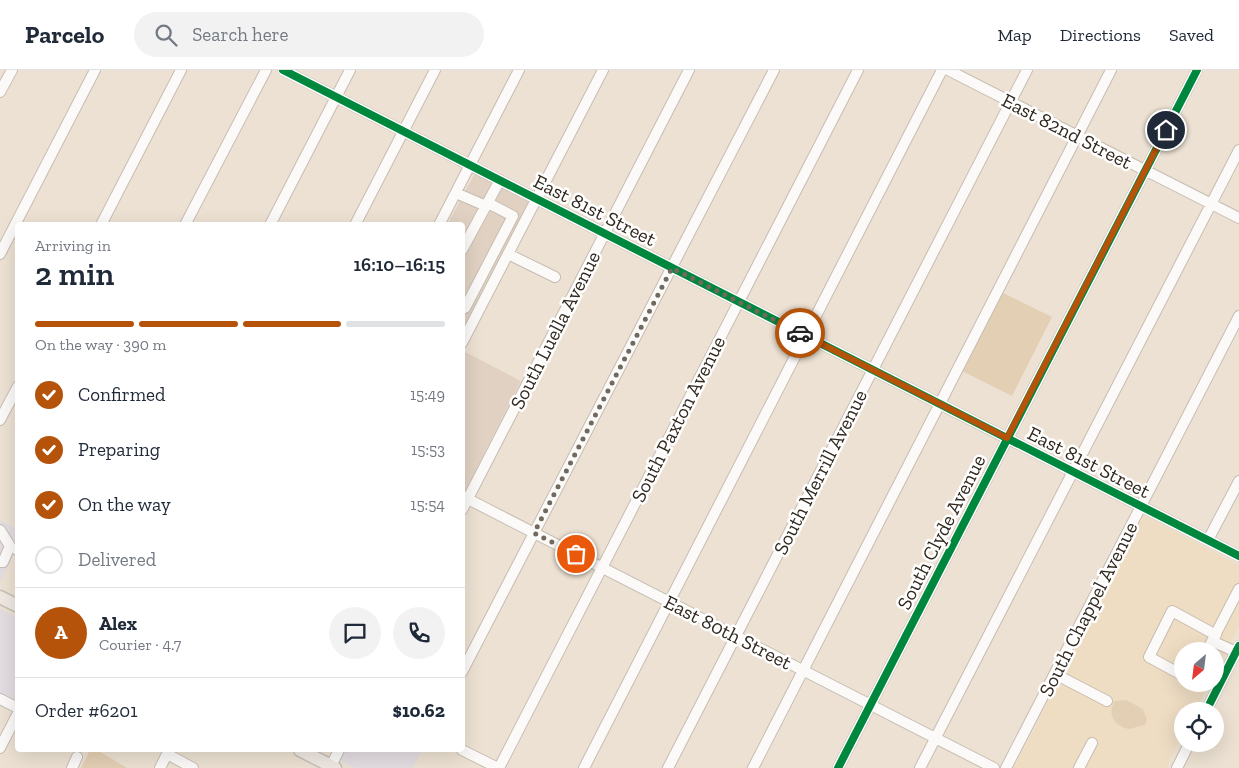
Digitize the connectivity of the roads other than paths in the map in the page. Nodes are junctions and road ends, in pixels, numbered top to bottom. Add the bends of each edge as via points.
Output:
1 (12, 70) edge
2 (95, 70) edge
3 (181, 70) edge
4 (266, 70) edge
5 (283, 70) edge
6 (350, 70) edge
7 (435, 70) edge
8 (519, 70) edge
9 (603, 70) edge
10 (689, 70) edge
11 (774, 70) edge
12 (858, 70) edge
13 (942, 70) edge
14 (948, 70) edge
15 (1027, 70) edge
16 (1111, 70) edge
17 (1197, 70) edge
18 (0, 92) edge
19 (336, 97) junction
20 (1010, 102) junction
21 (403, 131) junction
22 (1077, 136) junction
23 (1239, 150) edge
24 (470, 165) junction
25 (1145, 170) junction
26 (500, 180) junction
27 (456, 193) junction
28 (537, 199) junction
29 (1211, 204) junction
30 (487, 205) junction
31 (1239, 218) edge
32 (17, 222) edge
33 (103, 222) edge
34 (187, 222) edge
35 (272, 222) edge
36 (356, 222) edge
37 (442, 222) edge
38 (15, 225) edge
39 (605, 234) junction
40 (465, 245) edge
41 (0, 254) edge
42 (508, 254) junction
43 (672, 268) junction
44 (555, 277) dead end
45 (739, 302) junction
46 (465, 308) edge
47 (1239, 316) edge
48 (806, 336) junction
49 (465, 338) edge
50 (873, 370) junction
51 (15, 392) edge
52 (940, 404) junction
53 (0, 420) edge
54 (1007, 438) junction
55 (1073, 472) junction
56 (1239, 481) edge
57 (465, 497) edge
58 (1141, 506) junction
59 (0, 530) edge
60 (534, 533) junction
61 (1208, 540) junction
62 (1239, 556) edge
63 (0, 562) edge
64 (602, 568) junction
65 (1239, 588) edge
66 (0, 597) edge
67 (669, 602) junction
68 (15, 604) edge
69 (736, 636) junction
70 (1214, 638) junction
71 (1212, 642) edge
72 (1237, 649) edge
73 (465, 666) edge
74 (803, 670) junction
75 (1174, 671) edge
76 (1055, 674) junction
77 (0, 700) edge
78 (1107, 701) dead end
79 (1210, 702) edge
80 (870, 704) junction
81 (15, 707) edge
82 (15, 720) edge
83 (936, 738) junction
84 (1092, 744) dead end
85 (0, 748) edge
86 (465, 751) edge
87 (168, 752) edge
88 (304, 752) edge
89 (338, 752) edge
90 (1185, 752) edge
91 (77, 757) dead end
92 (332, 767) edge
93 (72, 768) edge
94 (160, 768) edge
95 (193, 768) edge
96 (499, 768) edge
97 (584, 768) edge
98 (668, 768) edge
99 (753, 768) edge
100 (838, 768) edge
101 (920, 768) edge
102 (994, 768) edge
103 (1006, 768) edge
104 (1079, 768) edge
105 (1176, 768) edge

1 - 18 street
2 - 32 street
3 - 33 street
4 - 34 street
5 - 19 street, East 81st Street
6 - 19 street
7 - 21 street
8 - 24 street
9 - 28 street
10 - 39 street, South Luella Avenue
11 - 43 street
12 - 45 street, South Paxton Avenue
13 - 48 street
14 - 20 street, East 82nd Street
15 - 20 street, South Merrill Avenue
16 - 22 street
17 - 25 street, South Clyde Avenue
19 - 21 street, East 81st Street
19 - 35 street
20 - 22 street, East 82nd Street
20 - 50 street, South Merrill Avenue
21 - 24 street, East 81st Street
21 - 36 street
22 - 25 street, East 82nd Street
22 - 52 street
23 - 29 street
24 - 26 street, East 81st Street
24 - 27 street
25 - 29 street, East 82nd Street
25 - 54 street, South Clyde Avenue
26 - 28 street, East 81st Street
26 - 30 street
27 - 30 street
27 - 37 street
28 - 39 street, East 81st Street
28 - 42 street
29 - 31 street, East 82nd Street
29 - 55 street
30 - 40 street
30 - 46 street via 513,216
38 - 41 street
39 - 43 street, East 81st Street
39 - 57 street, South Luella Avenue
42 - 44 street
42 - 49 street
43 - 45 street, East 81st Street
43 - 60 street
45 - 48 street, East 81st Street
45 - 64 street, South Paxton Avenue
47 - 58 street, South Chappel Avenue
48 - 50 street, East 81st Street
48 - 67 street
50 - 52 street, East 81st Street
50 - 69 street, South Merrill Avenue
51 - 53 street
52 - 54 street, East 81st Street
52 - 74 street
54 - 55 street, East 81st Street
54 - 80 street, South Clyde Avenue
55 - 58 street, East 81st Street
55 - 83 street
56 - 61 street
57 - 60 street, East 80th Street
58 - 61 street, East 81st Street
58 - 76 street, South Chappel Avenue
59 - 63 street via 10,546 3,562
60 - 64 street, East 80th Street
60 - 73 street
61 - 62 street, East 81st Street
64 - 67 street, East 80th Street
64 - 96 street, South Paxton Avenue
65 - 70 street
66 - 68 main road
67 - 69 street, East 80th Street
67 - 97 street
69 - 74 street, East 80th Street
69 - 98 street, South Merrill Avenue
70 - 71 street
70 - 72 street
70 - 75 street via 1172,612 1148,656
72 - 79 street
74 - 80 street, East 80th Street
74 - 99 street
76 - 78 street
76 - 103 street, South Chappel Avenue
77 - 81 street
80 - 83 street, East 80th Street
80 - 100 street, South Clyde Avenue
82 - 85 street
83 - 101 street
83 - 102 street, East 80th Street
84 - 104 street
86 - 96 street
87 - 94 street
87 - 95 street
88 - 92 main road
89 - 92 street
90 - 105 street
91 - 93 street

